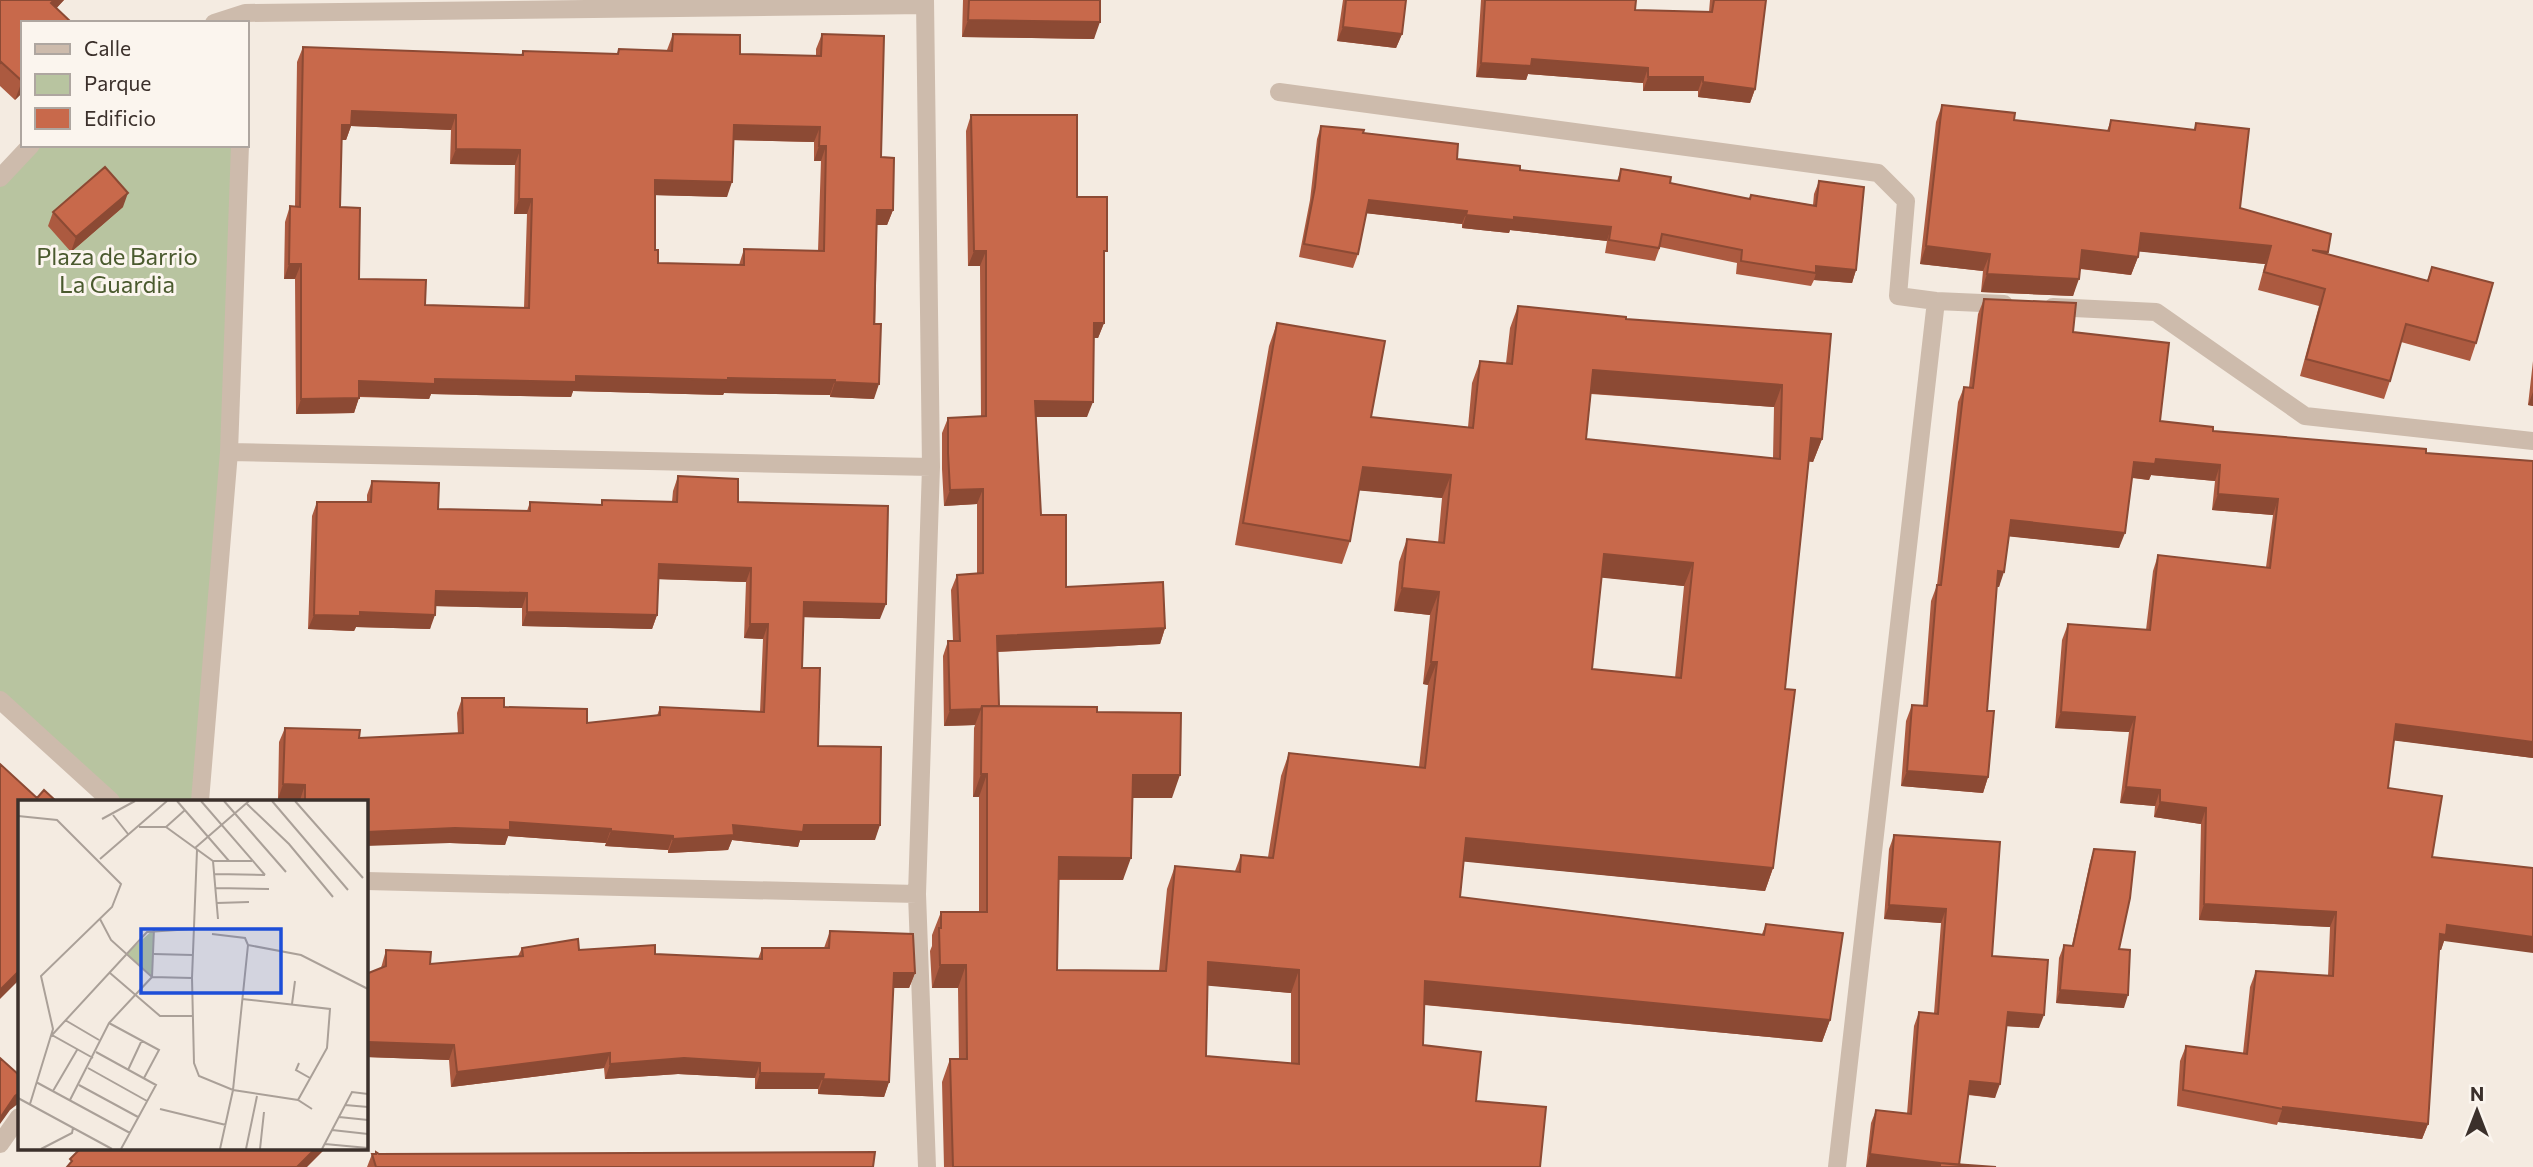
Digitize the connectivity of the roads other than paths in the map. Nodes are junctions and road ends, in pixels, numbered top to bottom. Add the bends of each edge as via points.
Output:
1 (925, 3) edge
2 (244, 18) edge
3 (226, 21) edge
4 (1279, 92) dead end
5 (29, 147) edge
6 (240, 147) edge
7 (0, 178) edge
8 (1936, 301) junction
9 (2533, 441) edge
10 (229, 452) junction
11 (931, 467) junction
12 (0, 700) edge
13 (110, 800) edge
14 (200, 800) edge
15 (368, 881) edge
16 (917, 894) junction
17 (18, 1118) edge
18 (0, 1144) edge
19 (927, 1167) edge
20 (1837, 1167) edge

1 - 2 street
1 - 11 street
2 - 3 street
4 - 8 street via 1878,173 1906,201 1898,296
5 - 7 street
6 - 10 street
8 - 9 street via 2156,312 2305,416
8 - 20 street
10 - 11 street
10 - 14 street
11 - 16 street
12 - 13 street
15 - 16 street
16 - 19 street
17 - 18 street

